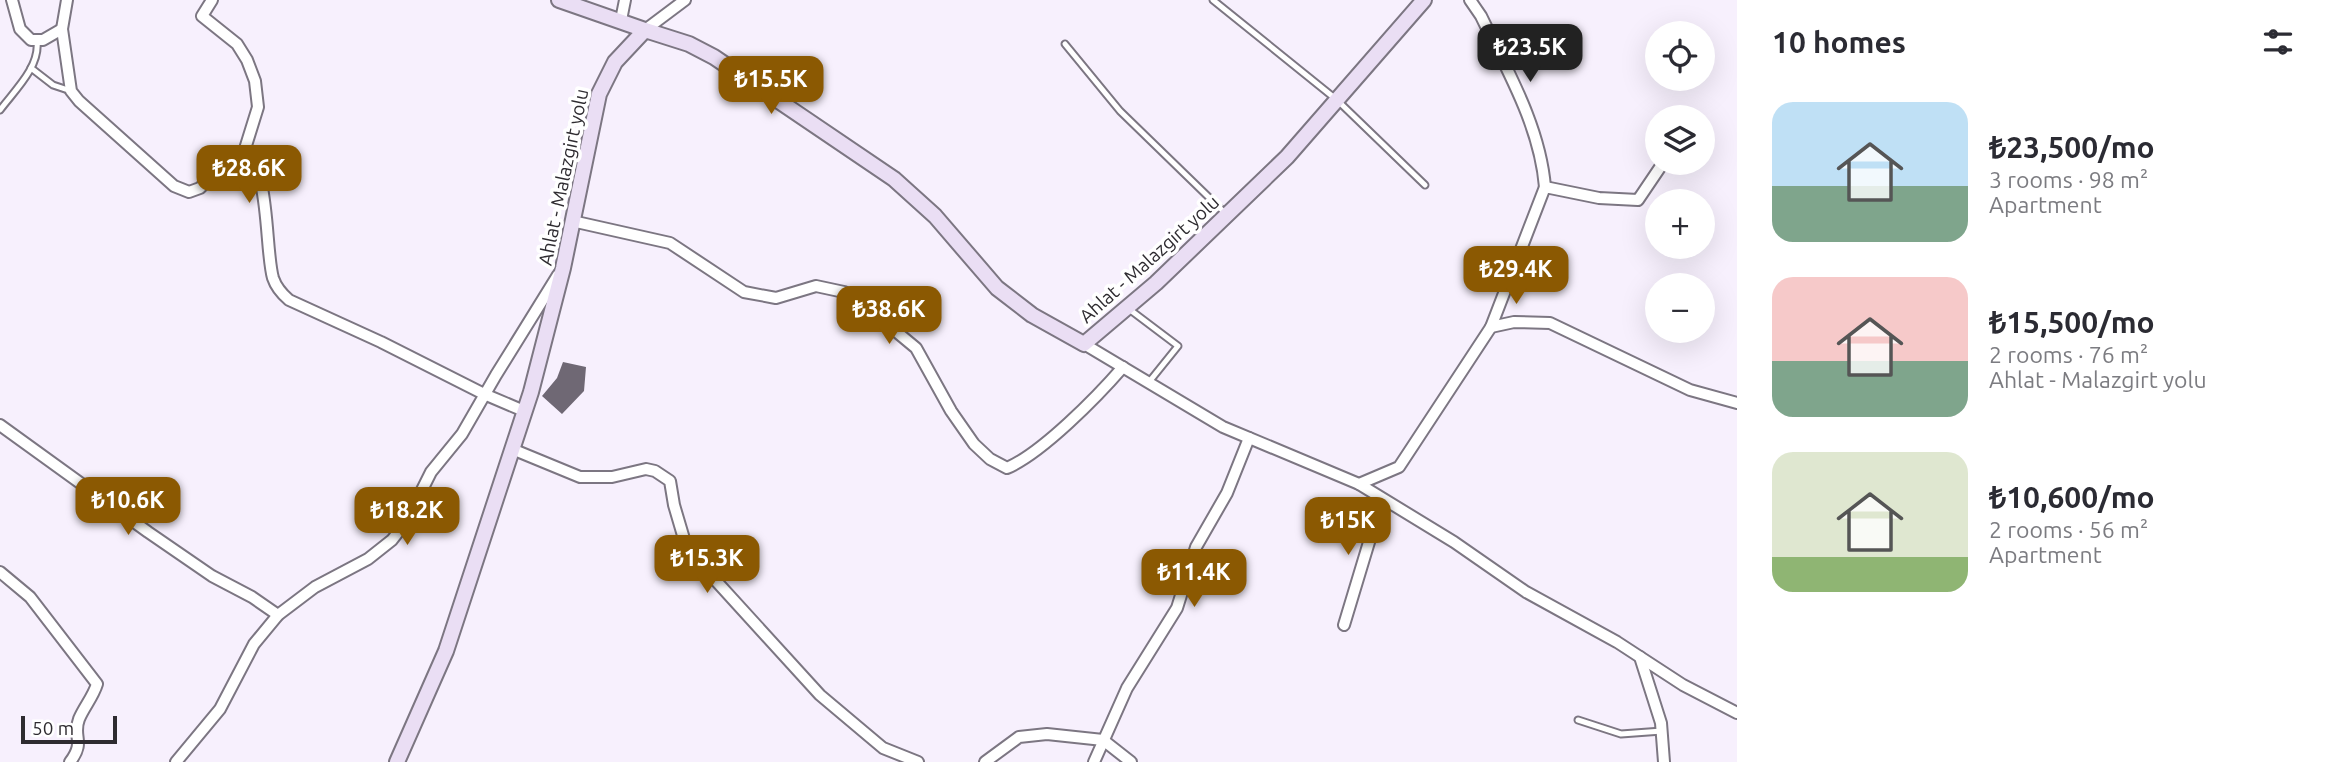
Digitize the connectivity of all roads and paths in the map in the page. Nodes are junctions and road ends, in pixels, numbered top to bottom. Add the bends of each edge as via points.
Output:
1 (12, 0) edge
2 (67, 0) edge
3 (212, 0) edge
4 (559, 0) edge
5 (625, 0) edge
6 (685, 0) edge
7 (1213, 0) edge
8 (1424, 0) edge
9 (1470, 0) edge
10 (621, 20) junction
11 (62, 29) junction
12 (645, 30) junction
13 (37, 41) junction
14 (1065, 44) dead end
15 (31, 68) junction
16 (72, 91) junction
17 (1337, 100) junction
18 (0, 110) edge
19 (244, 152) junction
20 (1655, 175) edge
21 (1425, 185) dead end
22 (1545, 187) junction
23 (1227, 215) junction
24 (572, 220) junction
25 (563, 268) junction
26 (1128, 309) junction
27 (1491, 327) junction
28 (1084, 344) junction
29 (1123, 367) junction
30 (1149, 382) junction
31 (484, 394) junction
32 (1737, 403) edge
33 (524, 411) junction
34 (0, 425) edge
35 (1249, 438) junction
36 (512, 449) junction
37 (1359, 484) junction
38 (1382, 499) junction
39 (0, 572) edge
40 (278, 615) junction
41 (1344, 625) dead end
42 (1640, 657) junction
43 (1737, 713) edge
44 (1578, 720) dead end
45 (1662, 731) junction
46 (1104, 740) junction
47 (70, 762) edge
48 (176, 762) edge
49 (397, 762) edge
50 (918, 762) edge
51 (985, 762) edge
52 (1094, 762) edge
53 (1131, 762) edge
54 (1664, 762) edge

1 - 13 street via 20,29
2 - 11 street
3 - 19 street via 202,16 237,44 255,81 258,107
4 - 10 main road
5 - 10 street
6 - 12 street
7 - 17 lane
8 - 17 main road, Ahlat - Malazgirt yolu
9 - 22 street via 1532,128
10 - 12 main road
11 - 13 street
11 - 16 street
12 - 24 main road, Ahlat - Malazgirt yolu via 605,79
12 - 28 main road, Ahlat - Malazgirt yolu via 714,57 894,179 935,216 997,288 1032,316
13 - 15 lane
14 - 23 lane via 1120,111
15 - 16 lane via 53,85
15 - 18 lane
16 - 19 street via 168,182 184,191 200,188 233,154
17 - 21 lane
17 - 23 main road, Ahlat - Malazgirt yolu
19 - 31 street via 254,161 262,188 273,277 282,293 298,305
20 - 22 street via 1638,200
22 - 27 street
23 - 26 main road, Ahlat - Malazgirt yolu
24 - 25 main road, Ahlat - Malazgirt yolu
24 - 29 street via 670,243 744,292 776,298 816,286 844,292 916,348 974,444 1007,468 1023,461
25 - 31 street
25 - 33 main road, Ahlat - Malazgirt yolu
26 - 28 main road, Ahlat - Malazgirt yolu
26 - 30 lane via 1178,346
27 - 32 street via 1550,323 1689,390
27 - 37 street via 1398,467
28 - 29 street
29 - 30 street
30 - 35 street
31 - 33 street
31 - 40 street via 392,540
33 - 36 main road, Ahlat - Malazgirt yolu
34 - 40 street via 212,576
35 - 37 street
35 - 46 street via 1227,493 1196,547 1177,608 1127,688
36 - 49 main road, Ahlat - Malazgirt yolu via 446,651
36 - 50 street via 579,477 612,477 646,468 670,481 687,549 820,695 883,748
37 - 38 street
38 - 41 street
38 - 42 street via 1527,592
39 - 47 street via 30,597 97,684 78,722 79,750
40 - 48 street via 254,644 220,709
42 - 43 street
42 - 45 street
44 - 45 lane via 1621,734
45 - 54 street
46 - 51 street via 1047,734 1019,737
46 - 52 street
46 - 53 street

